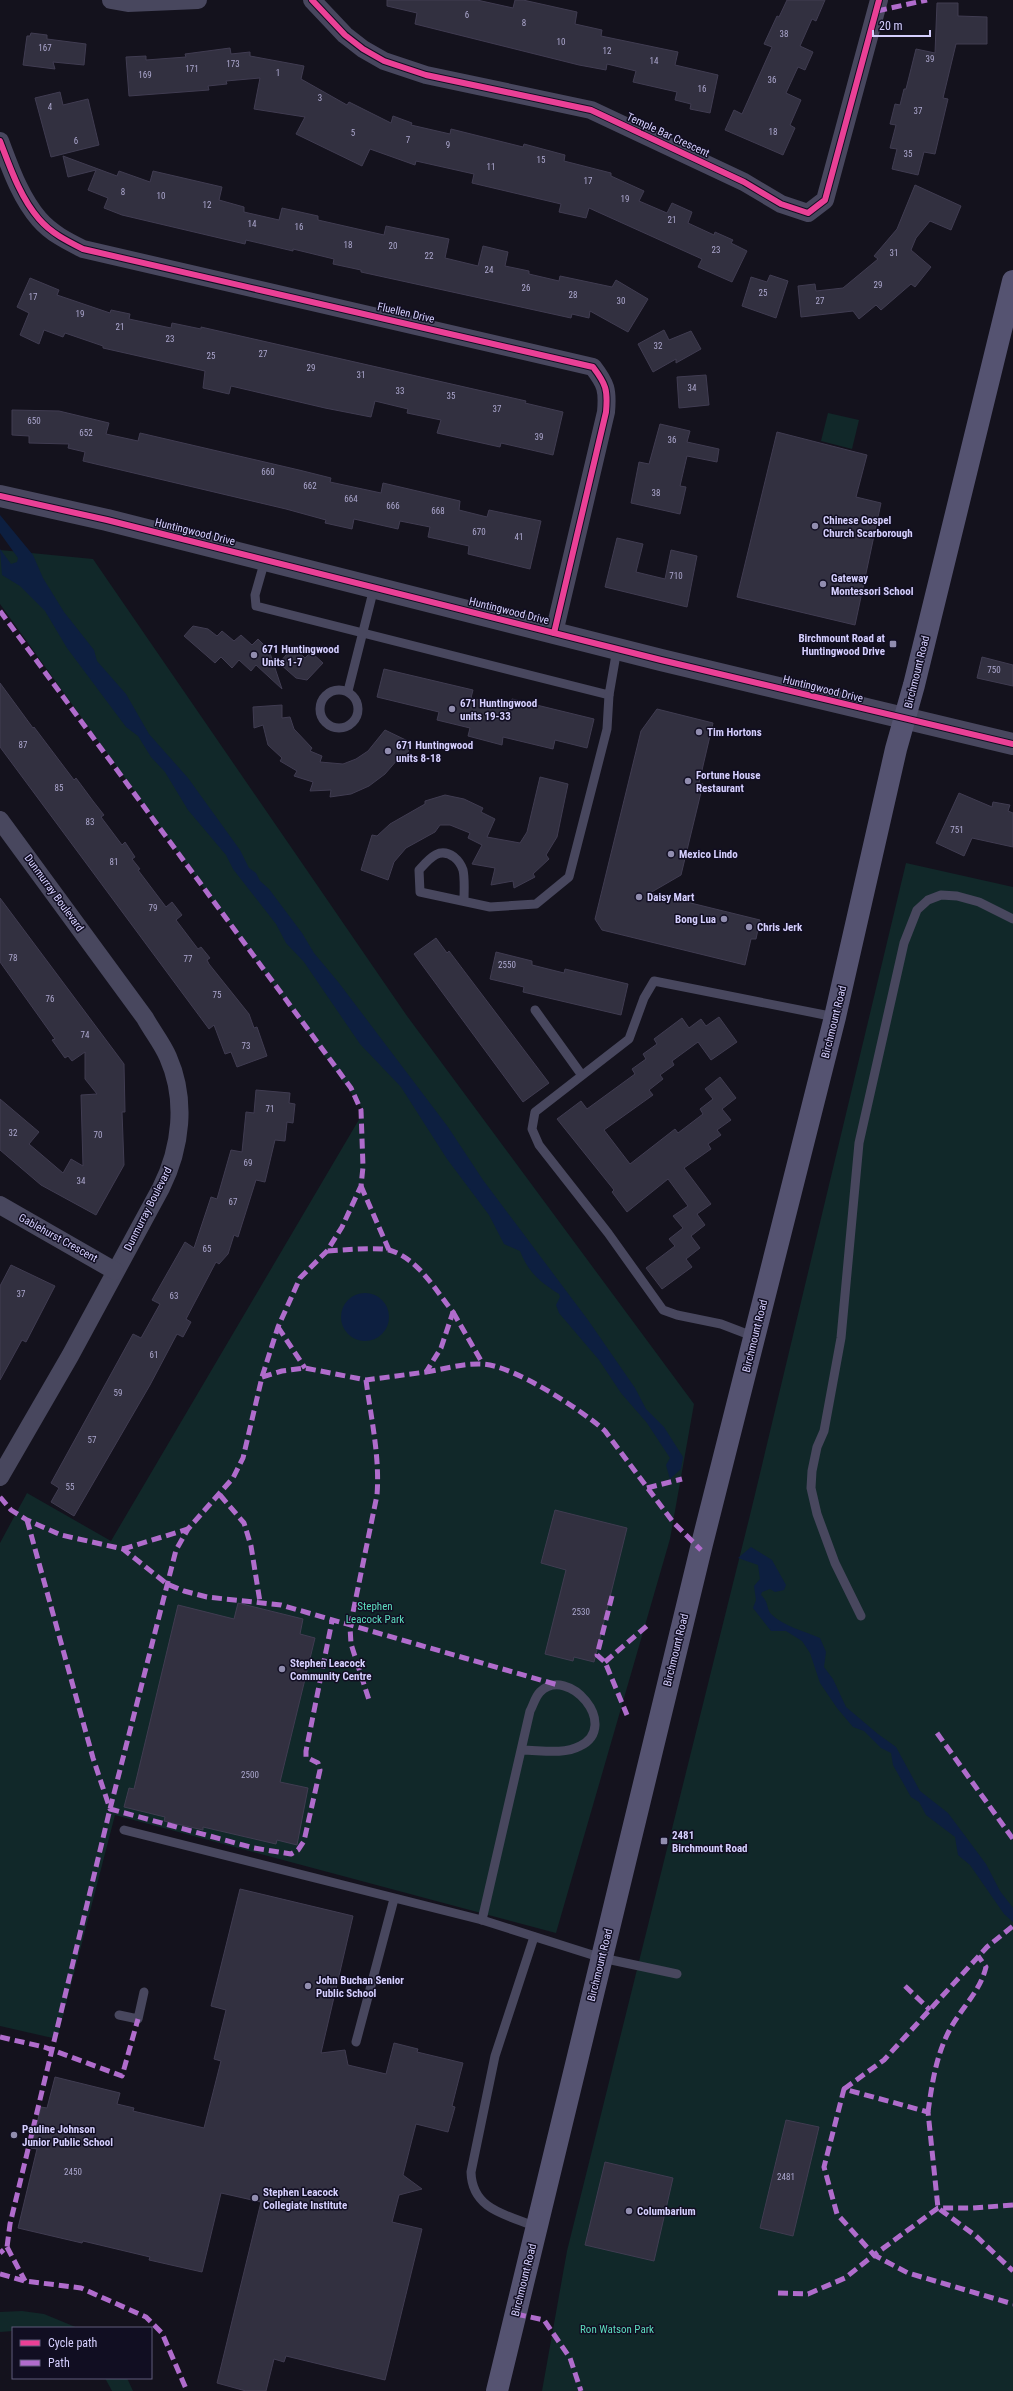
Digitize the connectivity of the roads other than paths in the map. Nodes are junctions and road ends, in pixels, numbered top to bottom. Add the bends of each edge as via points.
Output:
1 (111, 0) edge
2 (198, 0) edge
3 (312, 0) edge
4 (879, 0) edge
5 (0, 141) edge
6 (1013, 281) edge
7 (0, 496) edge
8 (265, 560) junction
9 (374, 588) junction
10 (364, 633) junction
11 (554, 633) junction
12 (617, 649) junction
13 (348, 691) junction
14 (609, 695) junction
15 (904, 719) junction
16 (1013, 744) edge
17 (0, 820) edge
18 (464, 901) junction
19 (1013, 919) edge
20 (535, 1010) dead end
21 (835, 1017) junction
22 (581, 1074) junction
23 (0, 1205) edge
24 (115, 1271) junction
25 (756, 1337) junction
26 (0, 1477) edge
27 (861, 1616) dead end
28 (522, 1750) junction
29 (124, 1830) dead end
30 (394, 1899) junction
31 (482, 1920) junction
32 (534, 1937) junction
33 (602, 1958) junction
34 (677, 1974) dead end
35 (144, 1992) dead end
36 (119, 2015) dead end
37 (356, 2042) dead end
38 (537, 2227) junction
39 (497, 2391) edge

1 - 2 street via 128,3
3 - 4 street, Temple Bar Crescent via 344,35 384,61 426,75 591,110 744,182 781,204 808,213 825,200
5 - 11 street, Fluellen Drive via 15,179 39,219 60,237 83,249 593,367 605,382 606,412
6 - 15 main road, Birchmount Road
7 - 8 street, Huntingwood Drive
8 - 9 street, Huntingwood Drive
8 - 10 lane via 255,595 256,606
9 - 10 lane
9 - 11 street, Huntingwood Drive
10 - 13 lane
10 - 14 lane
11 - 12 street, Huntingwood Drive
12 - 14 lane
12 - 15 street, Huntingwood Drive
13 - 13 lane via 335,688 323,696 318,709 323,722 335,729 349,726 358,715 357,701
14 - 18 lane via 607,729 569,877 536,904 490,906
15 - 16 street, Huntingwood Drive
15 - 21 main road, Birchmount Road
17 - 24 street, Dunmurray Boulevard via 145,1018 168,1058 176,1083 180,1122 170,1170
18 - 18 lane via 420,892 419,870 431,857 440,852 449,854 461,862 464,872
19 - 27 lane via 979,902 957,896 941,895 928,900 917,910 904,942 859,1144 841,1338 824,1431 817,1447 812,1471 811,1488 817,1514 835,1563
20 - 22 lane
21 - 22 lane via 654,981 644,998 629,1039
21 - 25 main road, Birchmount Road
22 - 25 lane via 535,1112 532,1129 539,1145 608,1233 663,1310 721,1324
23 - 24 street, Gablehurst Crescent
24 - 26 street, Dunmurray Boulevard via 70,1356
25 - 33 main road, Birchmount Road via 702,1544
28 - 28 lane via 530,1711 539,1693 547,1688 565,1686 583,1697 594,1711 595,1724 589,1739 580,1746 566,1751
28 - 31 lane
29 - 30 lane
30 - 31 lane
30 - 37 lane
31 - 32 lane
32 - 33 lane
32 - 38 lane via 495,2056 471,2172 474,2190 482,2202 492,2209
33 - 34 lane
33 - 38 main road, Birchmount Road
35 - 36 lane via 138,2019
38 - 39 main road, Birchmount Road

